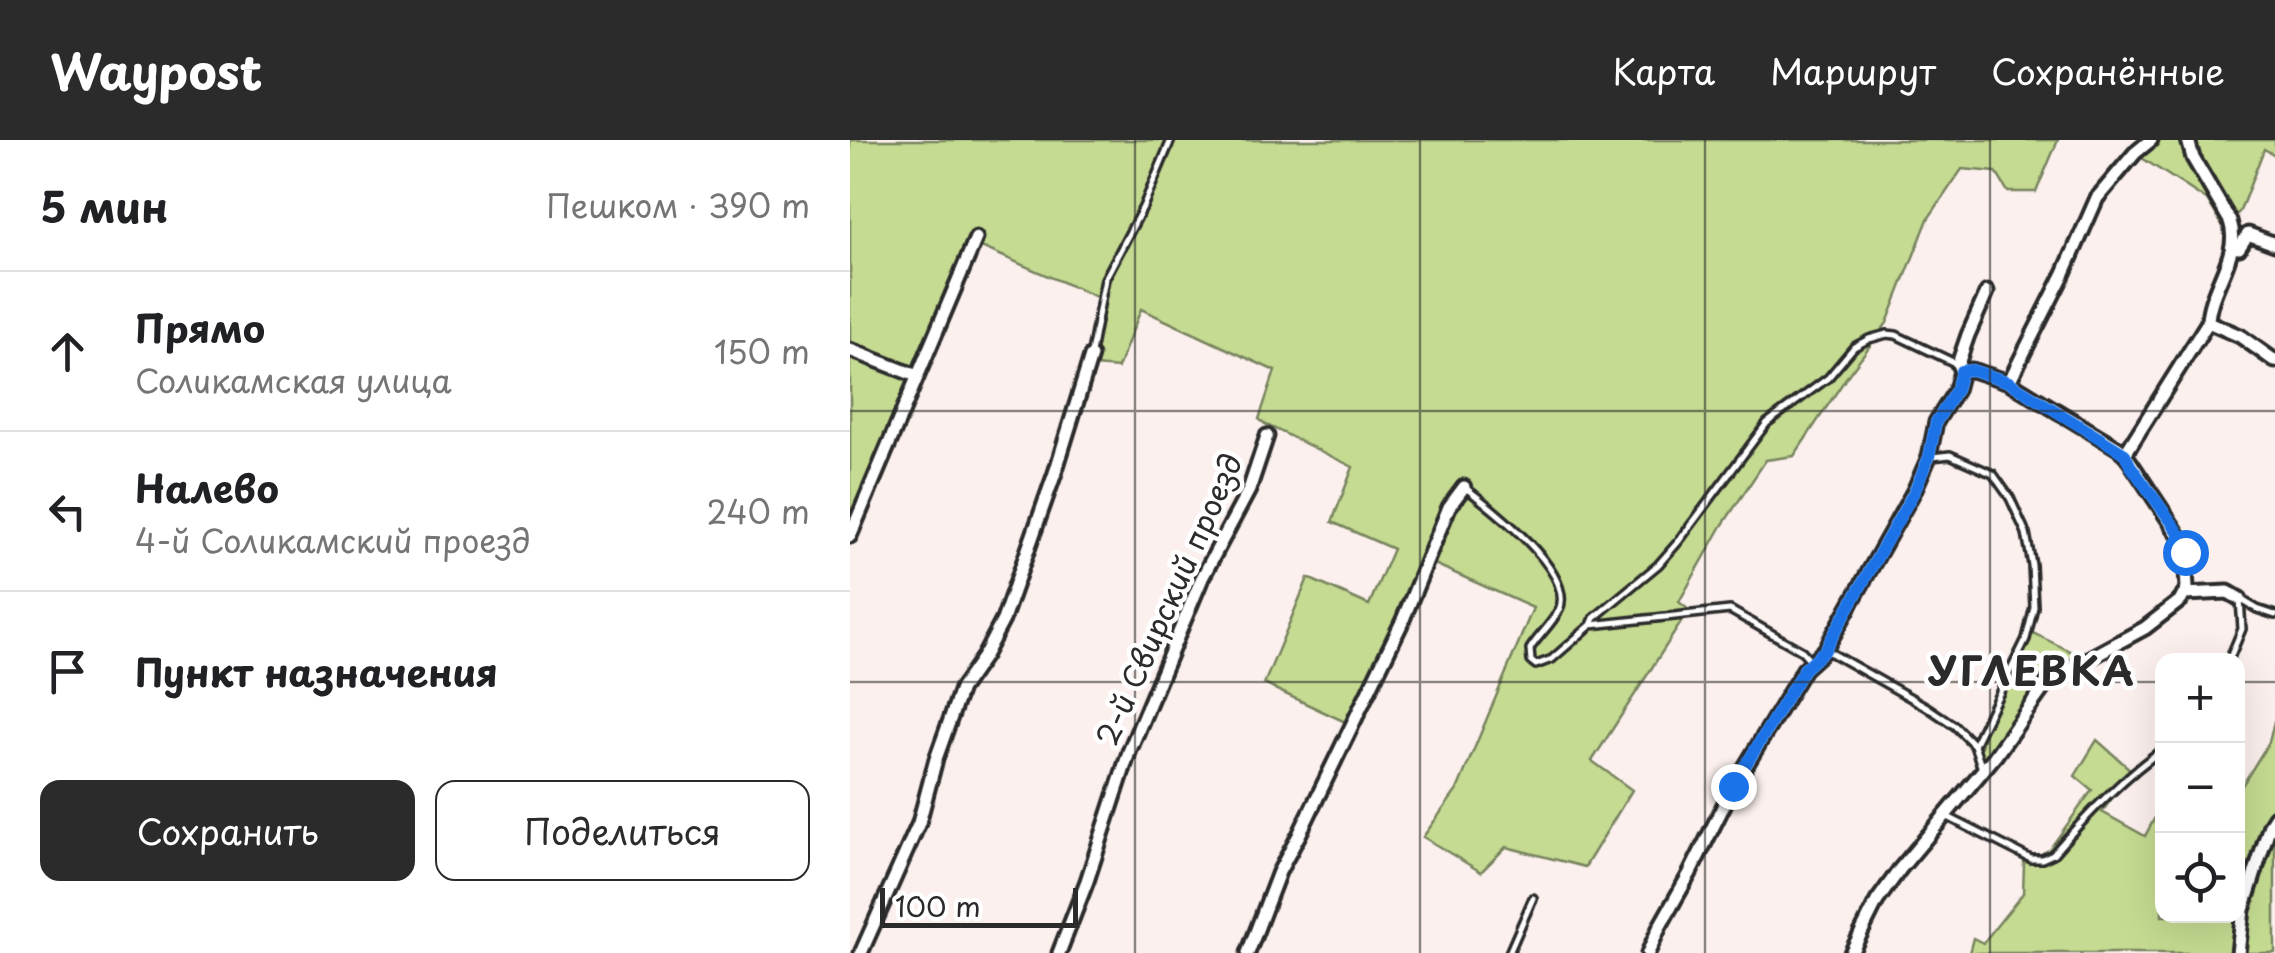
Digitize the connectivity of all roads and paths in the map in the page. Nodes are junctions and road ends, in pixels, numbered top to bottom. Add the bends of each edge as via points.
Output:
1 (1171, 140) edge
2 (2151, 140) edge
3 (2188, 140) edge
4 (976, 238) dead end
5 (2275, 244) edge
6 (2233, 247) junction
7 (1987, 292) dead end
8 (2208, 322) junction
9 (850, 350) edge
10 (1090, 356) joint
11 (2275, 361) edge
12 (1960, 367) junction
13 (917, 376) junction
14 (2009, 382) junction
15 (1268, 436) dead end
16 (2125, 454) junction
17 (1929, 457) junction
18 (1464, 487) joint
19 (850, 536) edge
20 (2185, 594) junction
21 (2240, 599) junction
22 (2275, 615) edge
23 (1591, 625) junction
24 (1825, 650) junction
25 (2232, 653) edge
26 (1811, 661) junction
27 (1974, 745) junction
28 (2155, 756) edge
29 (1982, 770) junction
30 (1944, 815) junction
31 (2275, 817) edge
32 (1533, 898) dead end
33 (2238, 951) edge
34 (1249, 952) edge
35 (861, 953) edge
36 (1059, 953) edge
37 (1265, 953) edge
38 (1509, 953) edge
39 (1648, 953) edge
40 (1851, 953) edge

1 - 10 lane via 1105,279
2 - 14 street via 2096,198
3 - 6 street via 2230,222
4 - 13 street
5 - 6 street via 2248,234
6 - 8 street
7 - 12 street
8 - 11 street
8 - 16 street
9 - 13 street
10 - 35 street via 1003,620 961,688 918,823
12 - 14 street
12 - 17 street
12 - 23 lane via 1896,334 1854,346 1828,378 1766,423 1658,565
13 - 19 street
14 - 16 street
15 - 36 street, 2-й Свирский проезд via 1130,752
16 - 20 street via 2182,540
17 - 24 street
17 - 27 lane via 1950,455 1993,474 2026,533 2032,566 2034,607 2026,640
18 - 23 lane via 1506,520 1561,588 1560,609 1530,650 1531,661 1544,664
18 - 34 street via 1449,506 1402,622 1279,872
20 - 21 street via 2228,592
20 - 29 street via 2145,628 2049,680
21 - 22 lane
21 - 25 lane via 2242,628
23 - 26 lane via 1730,610
24 - 26 street
24 - 27 lane via 1926,707
26 - 39 street via 1733,786
27 - 29 lane
28 - 30 lane via 2042,859
29 - 30 street
30 - 40 street via 1877,901
31 - 33 street via 2243,910
32 - 38 lane
34 - 37 street

